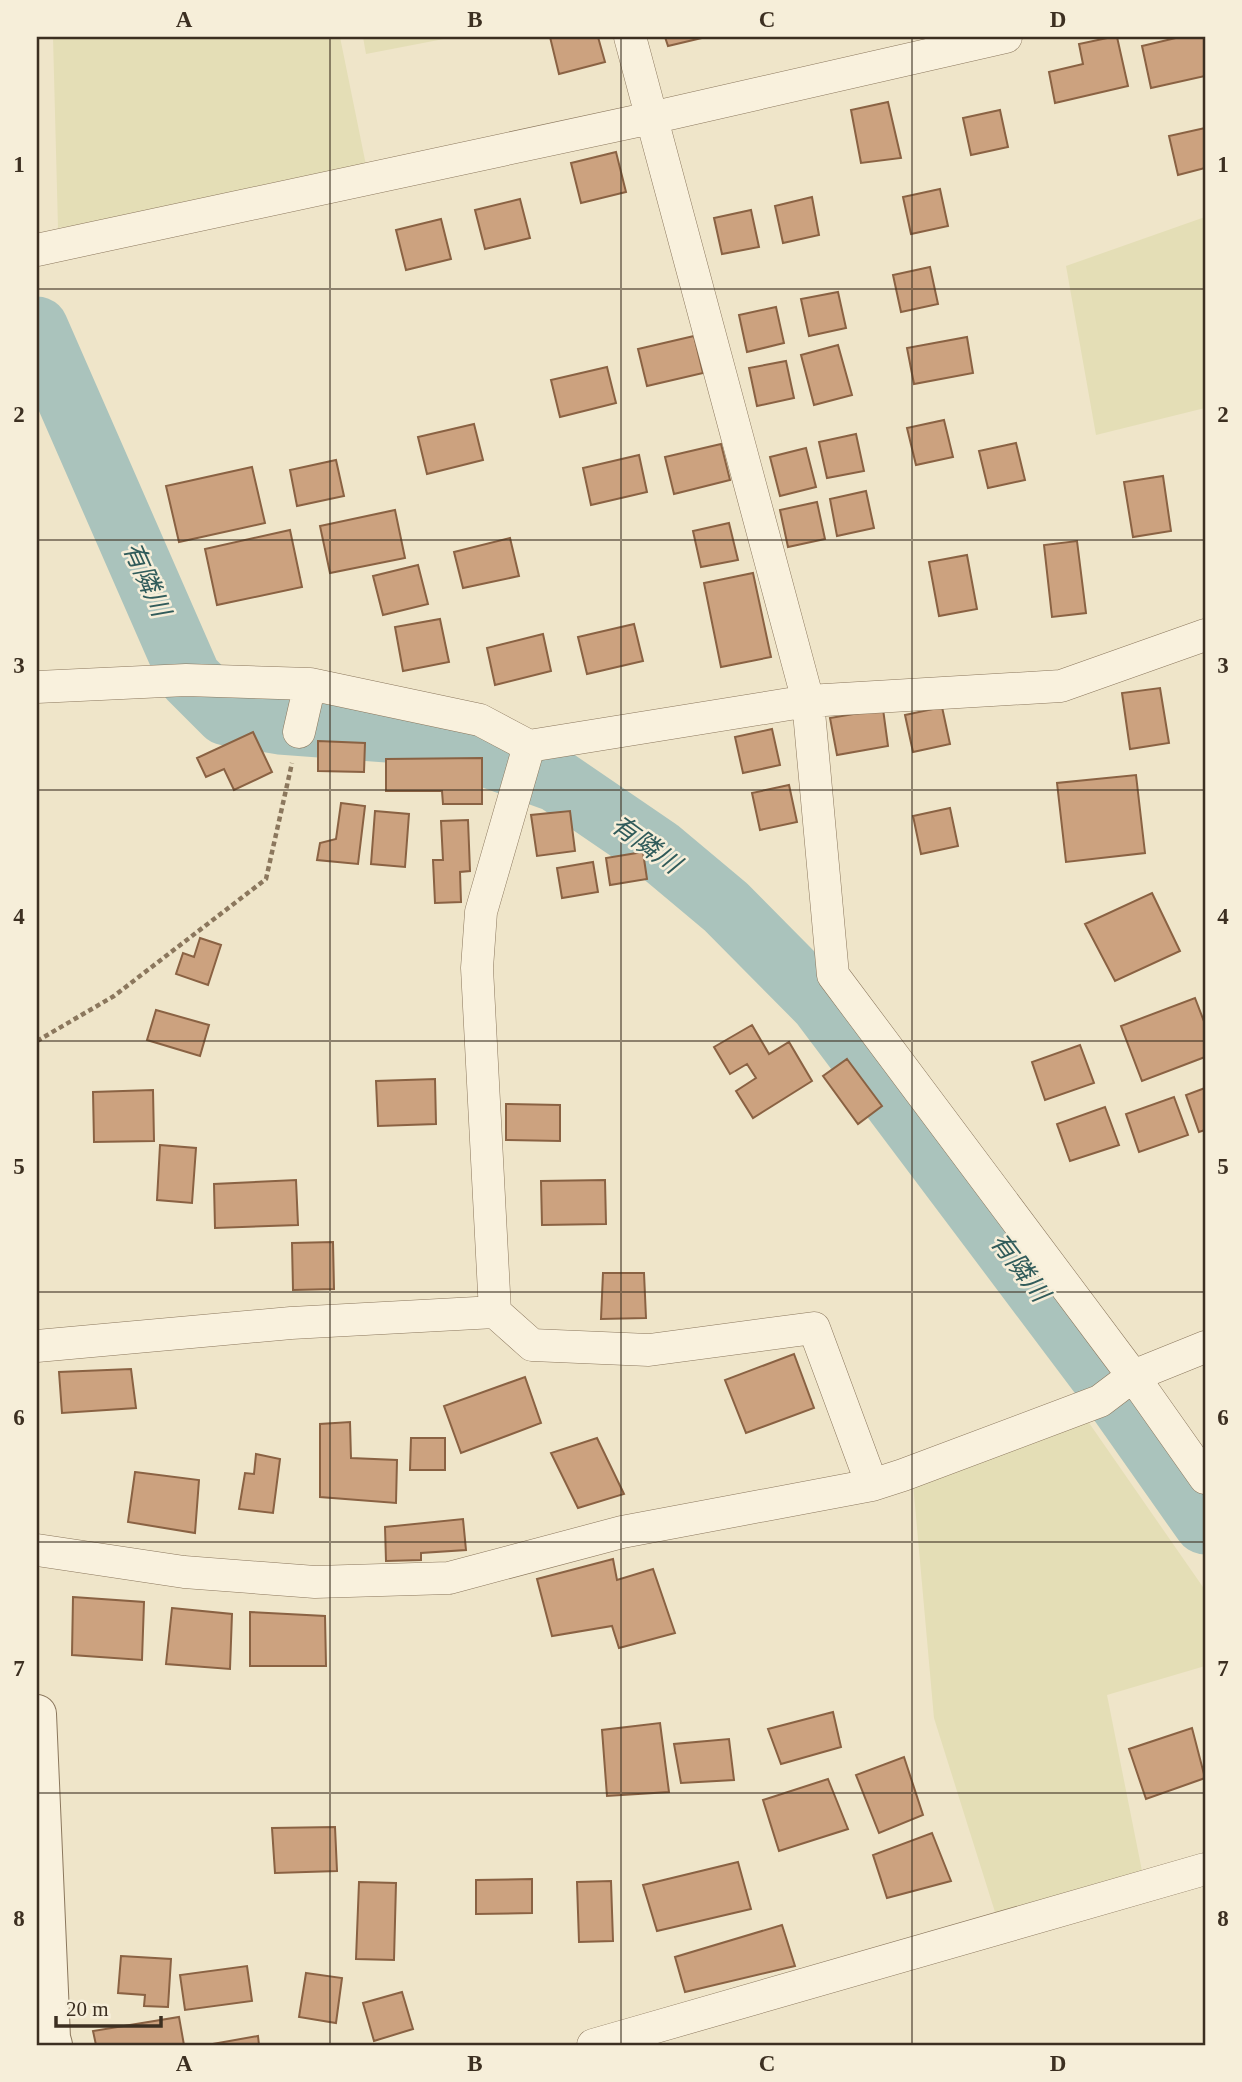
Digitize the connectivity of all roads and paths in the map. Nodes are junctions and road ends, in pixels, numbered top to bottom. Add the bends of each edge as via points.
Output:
1 (630, 37) edge
2 (1006, 37) edge
3 (651, 118) junction
4 (41, 249) edge
5 (1205, 635) edge
6 (37, 687) edge
7 (308, 691) junction
8 (808, 701) junction
9 (299, 732) joint
10 (528, 748) junction
11 (37, 1041) edge
12 (495, 1312) junction
13 (37, 1346) edge
14 (1205, 1347) edge
15 (1130, 1379) junction
16 (1205, 1478) edge
17 (872, 1485) junction
18 (37, 1550) edge
19 (37, 1714) edge
20 (1205, 1869) edge
21 (42, 1924) edge
22 (671, 2034) edge
23 (53, 2045) edge
24 (593, 2045) edge

1 - 3 street
2 - 3 street
3 - 4 street
3 - 8 street
5 - 8 street via 1060,686
6 - 7 street via 186,680
7 - 9 street
7 - 10 street via 480,720
8 - 10 street
8 - 15 street via 833,975
9 - 11 path via 266,879 114,996
10 - 12 street via 481,912 477,968
12 - 13 street via 291,1323
12 - 17 street via 532,1345 649,1350 814,1328
14 - 15 street
15 - 16 street
15 - 17 street via 1100,1401
17 - 18 street via 622,1531 449,1578 315,1582 184,1572
19 - 21 street
20 - 22 street
21 - 23 street
22 - 24 street

